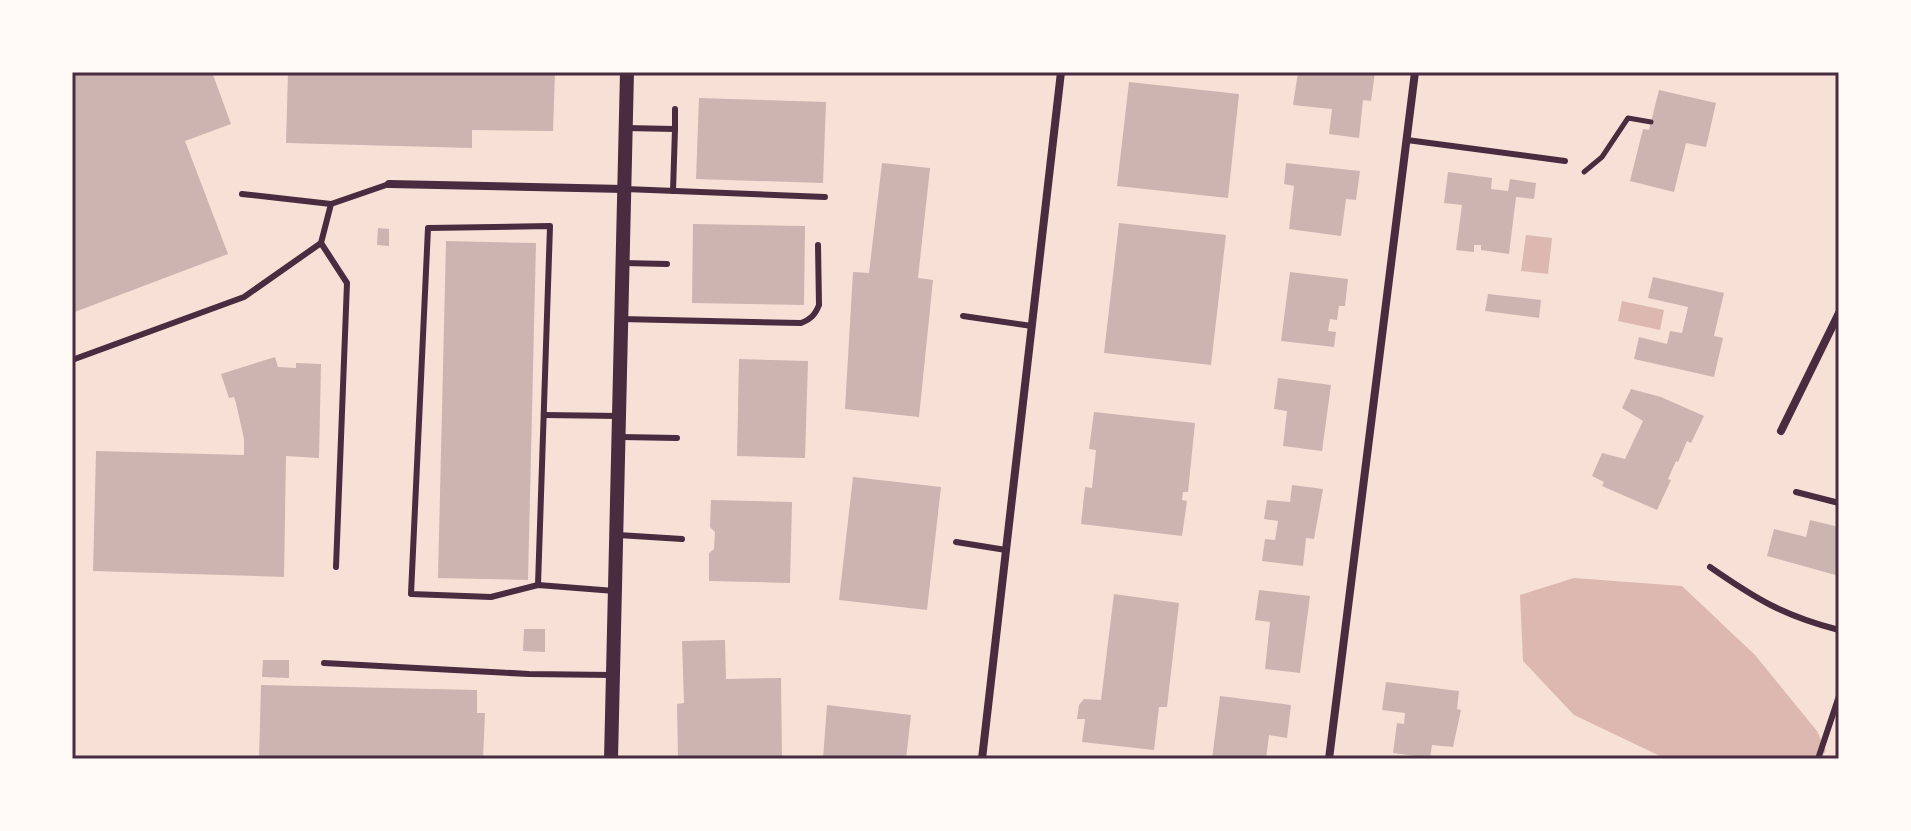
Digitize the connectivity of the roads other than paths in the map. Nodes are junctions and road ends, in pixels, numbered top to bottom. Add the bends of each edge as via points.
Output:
1 (627, 72) edge
2 (1061, 72) edge
3 (1415, 72) edge
4 (675, 109) dead end
5 (625, 128) junction
6 (675, 129) junction
7 (1407, 140) junction
8 (1565, 161) dead end
9 (389, 184) joint
10 (624, 189) junction
11 (673, 191) junction
12 (242, 194) dead end
13 (825, 197) dead end
14 (331, 204) junction
15 (321, 243) junction
16 (818, 245) dead end
17 (623, 263) junction
18 (667, 264) dead end
19 (1839, 313) edge
20 (963, 316) dead end
21 (621, 319) junction
22 (1032, 326) junction
23 (72, 360) edge
24 (544, 415) junction
25 (619, 416) junction
26 (1781, 431) dead end
27 (618, 437) junction
28 (677, 438) dead end
29 (1796, 492) dead end
30 (1839, 503) edge
31 (616, 535) junction
32 (682, 539) dead end
33 (956, 542) dead end
34 (1006, 550) junction
35 (336, 567) dead end
36 (1710, 567) dead end
37 (538, 585) junction
38 (615, 591) junction
39 (1839, 630) edge
40 (324, 663) dead end
41 (612, 675) junction
42 (1839, 696) edge
43 (611, 759) edge
44 (982, 759) edge
45 (1329, 759) edge
46 (1818, 759) edge

1 - 5 street
2 - 22 street
3 - 7 street
4 - 6 lane
5 - 6 lane
5 - 10 street
6 - 11 lane
7 - 8 lane
7 - 45 street
9 - 10 street
9 - 14 lane
10 - 11 lane
10 - 17 street
11 - 13 lane
12 - 14 lane
14 - 15 lane
15 - 23 lane via 244,297
15 - 35 lane via 347,283
16 - 21 lane via 819,305 801,323
17 - 18 lane
17 - 21 street
19 - 26 street
20 - 22 lane
21 - 25 street
22 - 34 street
24 - 25 lane
24 - 37 lane
24 - 37 lane via 550,226 428,228 411,594 491,597
25 - 27 street
27 - 28 lane
27 - 31 street
29 - 30 lane
31 - 32 lane
31 - 38 street
33 - 34 lane
34 - 44 street
36 - 39 lane via 1760,602
37 - 38 lane
38 - 41 street
40 - 41 lane
41 - 43 street
42 - 46 lane

